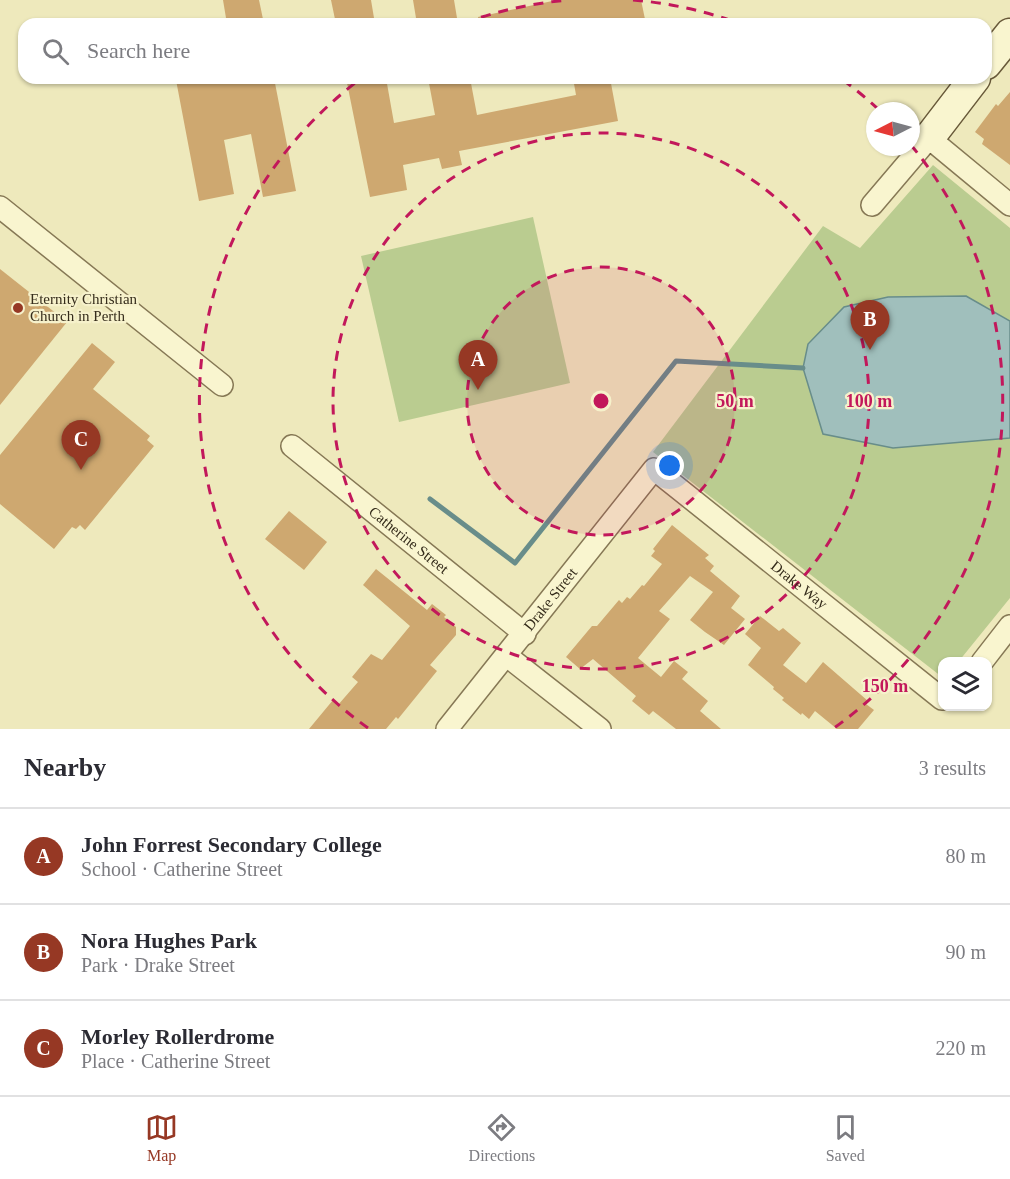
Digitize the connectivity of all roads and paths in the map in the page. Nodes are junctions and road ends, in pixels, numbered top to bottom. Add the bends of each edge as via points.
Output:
1 (1010, 34) edge
2 (992, 56) edge
3 (970, 84) edge
4 (929, 138) junction
5 (872, 205) dead end
6 (1010, 206) edge
7 (0, 207) edge
8 (222, 385) dead end
9 (292, 446) dead end
10 (654, 469) joint
11 (1010, 626) edge
12 (525, 634) junction
13 (507, 656) junction
14 (986, 657) edge
15 (938, 696) edge
16 (447, 729) edge
17 (600, 729) edge

1 - 2 street
3 - 4 street
4 - 5 street
4 - 6 street
7 - 8 street
9 - 12 street, Catherine Street
10 - 12 street, Drake Street
10 - 15 street, Drake Way
11 - 14 street
12 - 13 street, Drake Street
13 - 16 street, Drake Street
13 - 17 street

